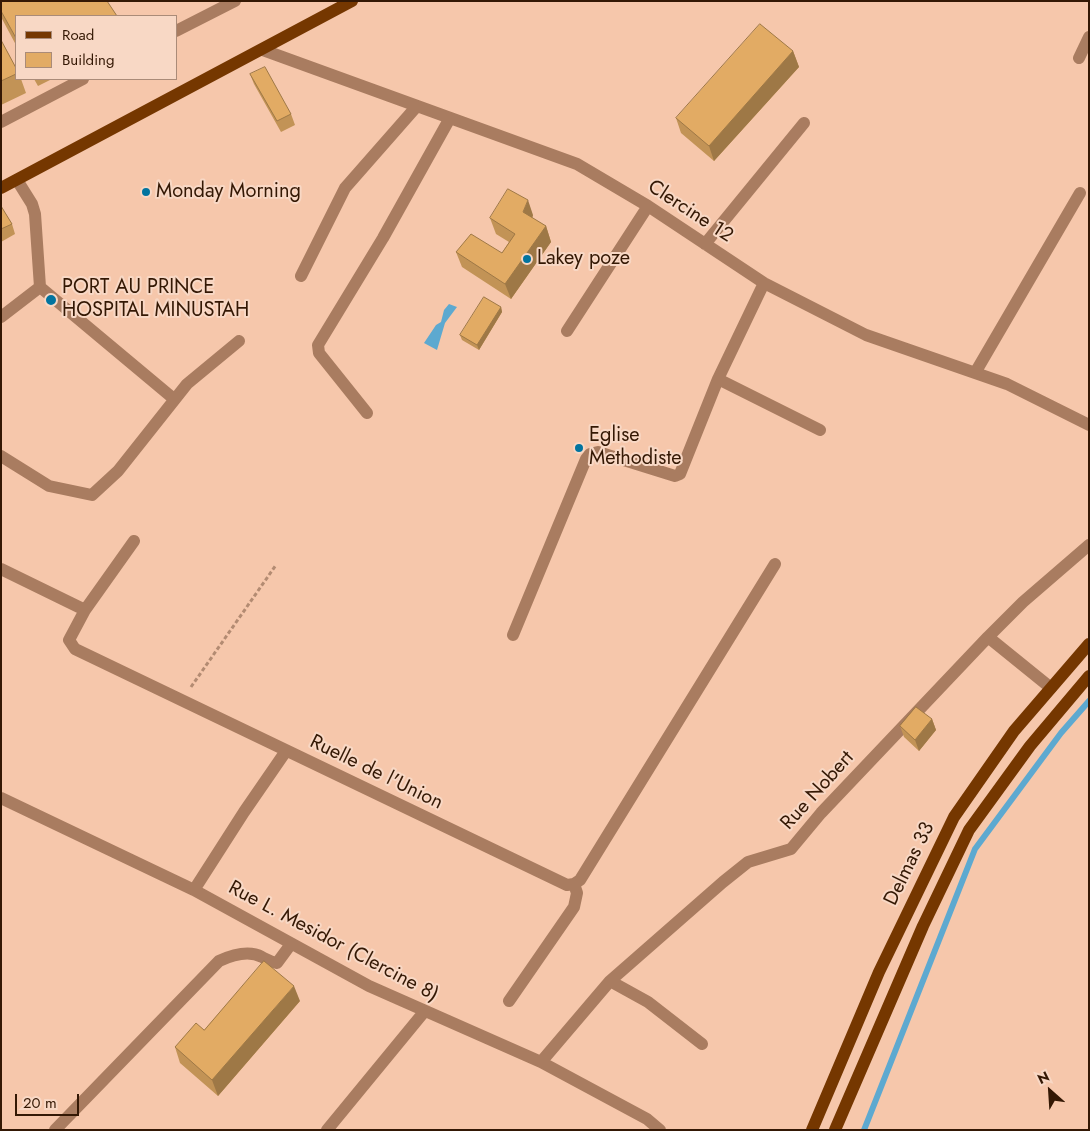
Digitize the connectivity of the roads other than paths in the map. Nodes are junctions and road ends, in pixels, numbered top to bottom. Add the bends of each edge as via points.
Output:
1 (352, 1) edge
2 (232, 2) edge
3 (178, 30) edge
4 (1089, 37) edge
5 (263, 50) junction
6 (1079, 58) dead end
7 (81, 80) edge
8 (418, 106) junction
9 (450, 118) junction
10 (1, 122) edge
11 (804, 122) dead end
12 (17, 180) junction
13 (1, 188) edge
14 (1080, 193) dead end
15 (648, 206) junction
16 (705, 244) junction
17 (301, 276) dead end
18 (764, 283) junction
19 (40, 287) junction
20 (1, 317) edge
21 (566, 331) dead end
22 (239, 341) dead end
23 (975, 373) junction
24 (718, 379) junction
25 (174, 399) junction
26 (367, 413) dead end
27 (1089, 425) edge
28 (820, 430) dead end
29 (1, 456) edge
30 (134, 541) dead end
31 (1089, 545) edge
32 (775, 564) dead end
33 (1, 569) edge
34 (85, 610) junction
35 (513, 634) dead end
36 (988, 637) junction
37 (1089, 644) edge
38 (1089, 676) edge
39 (1051, 688) junction
40 (286, 750) junction
41 (1, 798) edge
42 (574, 884) junction
43 (194, 890) junction
44 (291, 944) junction
45 (610, 981) junction
46 (509, 1002) dead end
47 (424, 1012) junction
48 (702, 1044) dead end
49 (541, 1062) junction
50 (644, 1124) edge
51 (55, 1130) edge
52 (327, 1130) edge
53 (660, 1130) edge
54 (812, 1130) edge
55 (835, 1130) edge

1 - 5 main road
2 - 3 street
4 - 6 street
5 - 8 street, Clercine 12
5 - 12 main road
7 - 10 street
8 - 9 street, Clercine 12
8 - 17 street via 345,188
9 - 15 street, Clercine 12 via 577,164
9 - 26 street via 384,238 318,345 319,353
11 - 16 street
12 - 13 main road
12 - 19 street via 35,214
14 - 23 street
15 - 16 street, Clercine 12
15 - 21 street
16 - 18 street, Clercine 12
18 - 23 street, Clercine 12 via 866,336
18 - 24 street
19 - 20 street
19 - 25 street
22 - 25 street via 187,384
23 - 27 street, Clercine 12 via 1007,384
24 - 28 street
24 - 35 street via 680,474 675,476 598,452 590,454
25 - 29 street via 118,471 92,495 49,486
30 - 34 street
31 - 36 street, Rue Nobert
32 - 42 street via 580,880
33 - 34 street
34 - 40 street via 69,640 74,649
36 - 39 street
36 - 45 street, Rue Nobert via 821,813 791,850 748,862
37 - 39 main road, Delmas 33
38 - 55 main road, Delmas 33 via 1030,746 969,830 923,926
39 - 54 main road, Delmas 33 via 1014,732 954,817 878,972
40 - 42 street, Ruelle de l'Union via 567,885
40 - 43 street, Ruelle de l'Union
41 - 43 street, Rue L. Mesidor (Clercine 8)
42 - 46 street via 577,893 574,907
43 - 44 street, Rue L. Mesidor (Clercine 8)
44 - 47 street, Rue L. Mesidor (Clercine 8)
44 - 51 street via 277,963 260,956 233,954 219,961
45 - 48 street via 648,1002
45 - 49 street, Rue Nobert
47 - 49 street, Rue L. Mesidor (Clercine 8)
47 - 52 street
49 - 50 street, Rue L. Mesidor (Clercine 8)
50 - 53 street, Rue L. Mesidor (Clercine 8)

